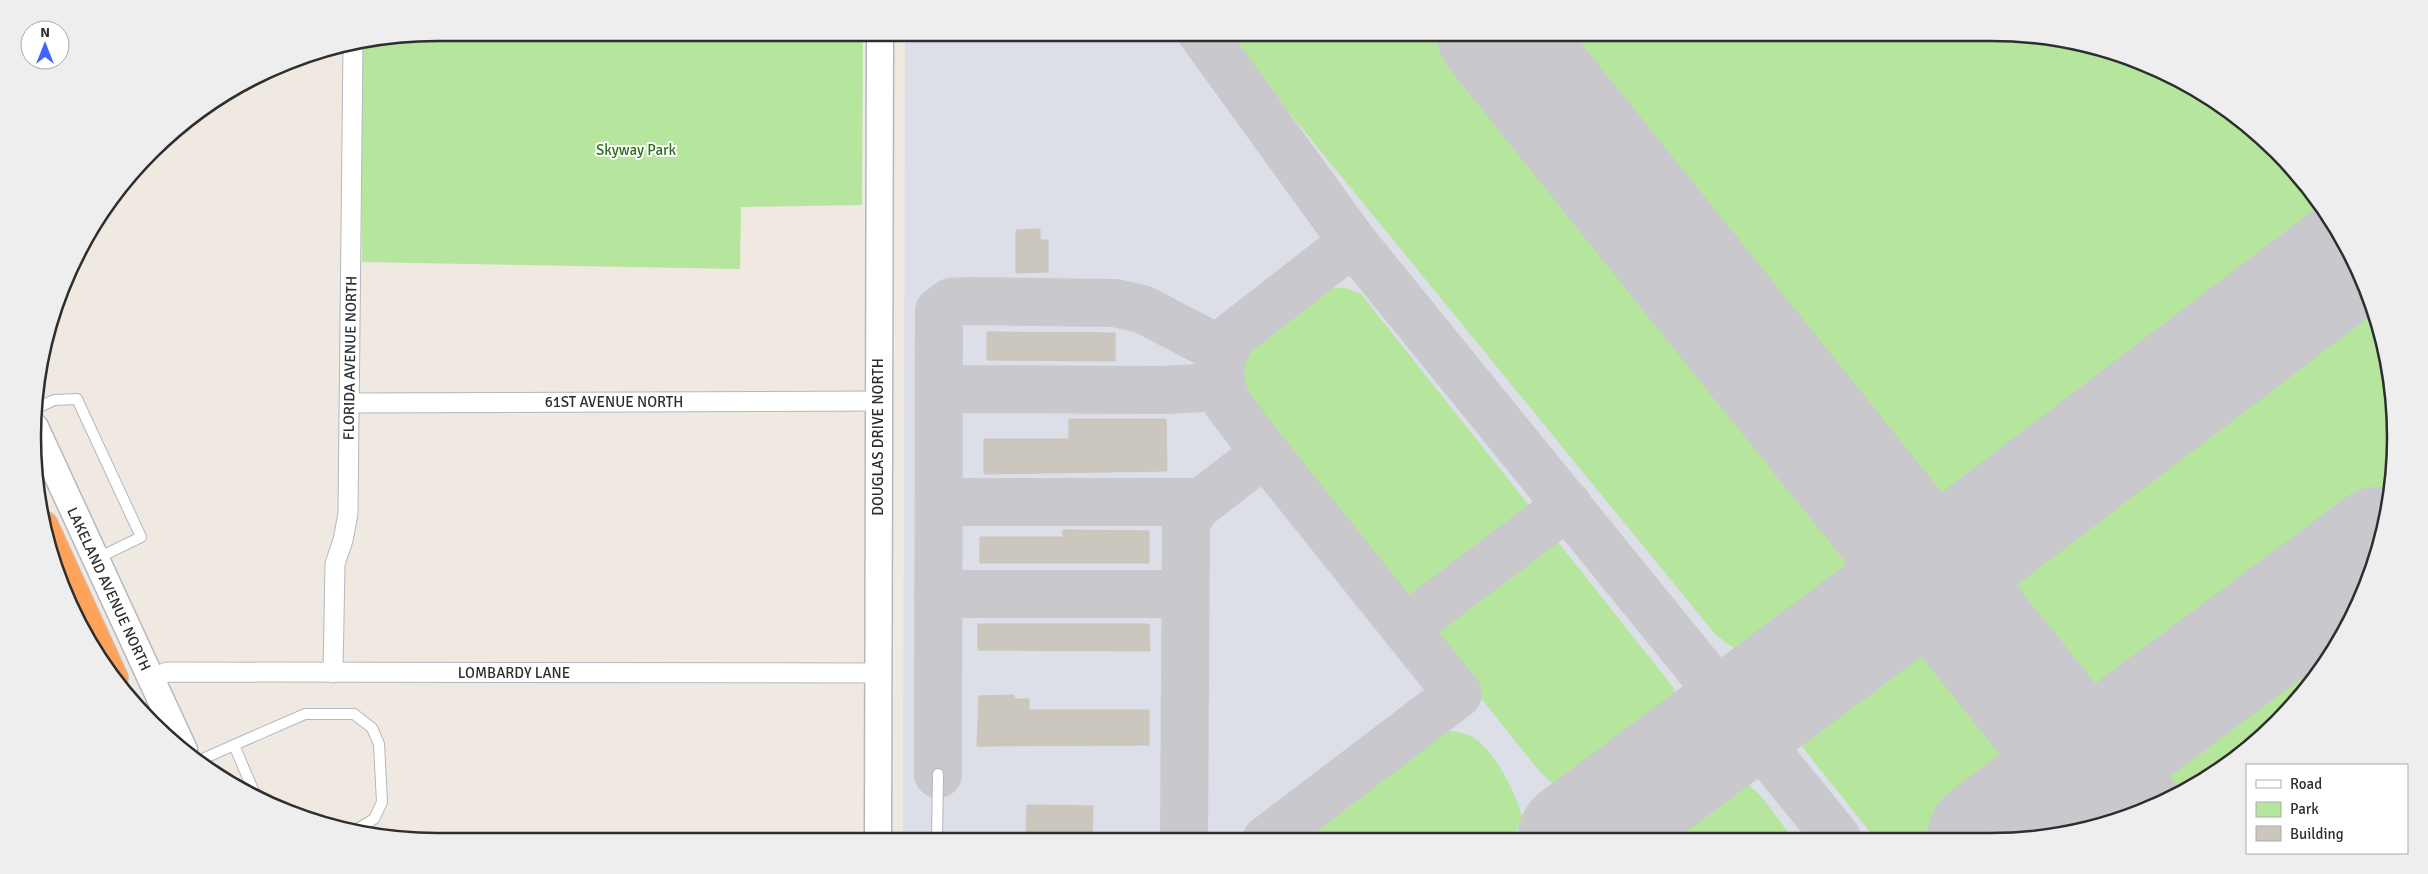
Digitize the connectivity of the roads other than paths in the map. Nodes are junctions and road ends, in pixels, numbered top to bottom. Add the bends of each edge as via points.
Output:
1 (880, 41) edge
2 (353, 51) edge
3 (878, 401) junction
4 (350, 403) junction
5 (43, 405) edge
6 (41, 440) edge
7 (96, 559) junction
8 (63, 566) edge
9 (95, 637) edge
10 (333, 673) junction
11 (878, 673) junction
12 (151, 679) junction
13 (178, 736) edge
14 (234, 746) junction
15 (206, 758) edge
16 (938, 774) dead end
17 (252, 787) edge
18 (364, 826) edge
19 (878, 833) edge
20 (938, 833) edge

1 - 3 street, DOUGLAS DRIVE NORTH
2 - 4 street, FLORIDA AVENUE NORTH
3 - 4 street, 61ST AVENUE NORTH
3 - 11 street, DOUGLAS DRIVE NORTH
4 - 10 street, FLORIDA AVENUE NORTH via 348,514 335,564
5 - 7 lane via 54,400 77,399 141,537
6 - 7 street, LAKELAND AVENUE NORTH
7 - 12 street, LAKELAND AVENUE NORTH
8 - 9 highway
10 - 11 street, LOMBARDY LANE
10 - 12 street, LOMBARDY LANE via 166,672
11 - 19 street, DOUGLAS DRIVE NORTH
12 - 13 street, LAKELAND AVENUE NORTH
14 - 15 lane
14 - 17 lane
14 - 18 lane via 305,714 354,714 372,728 379,744 382,802 374,820
16 - 20 lane

